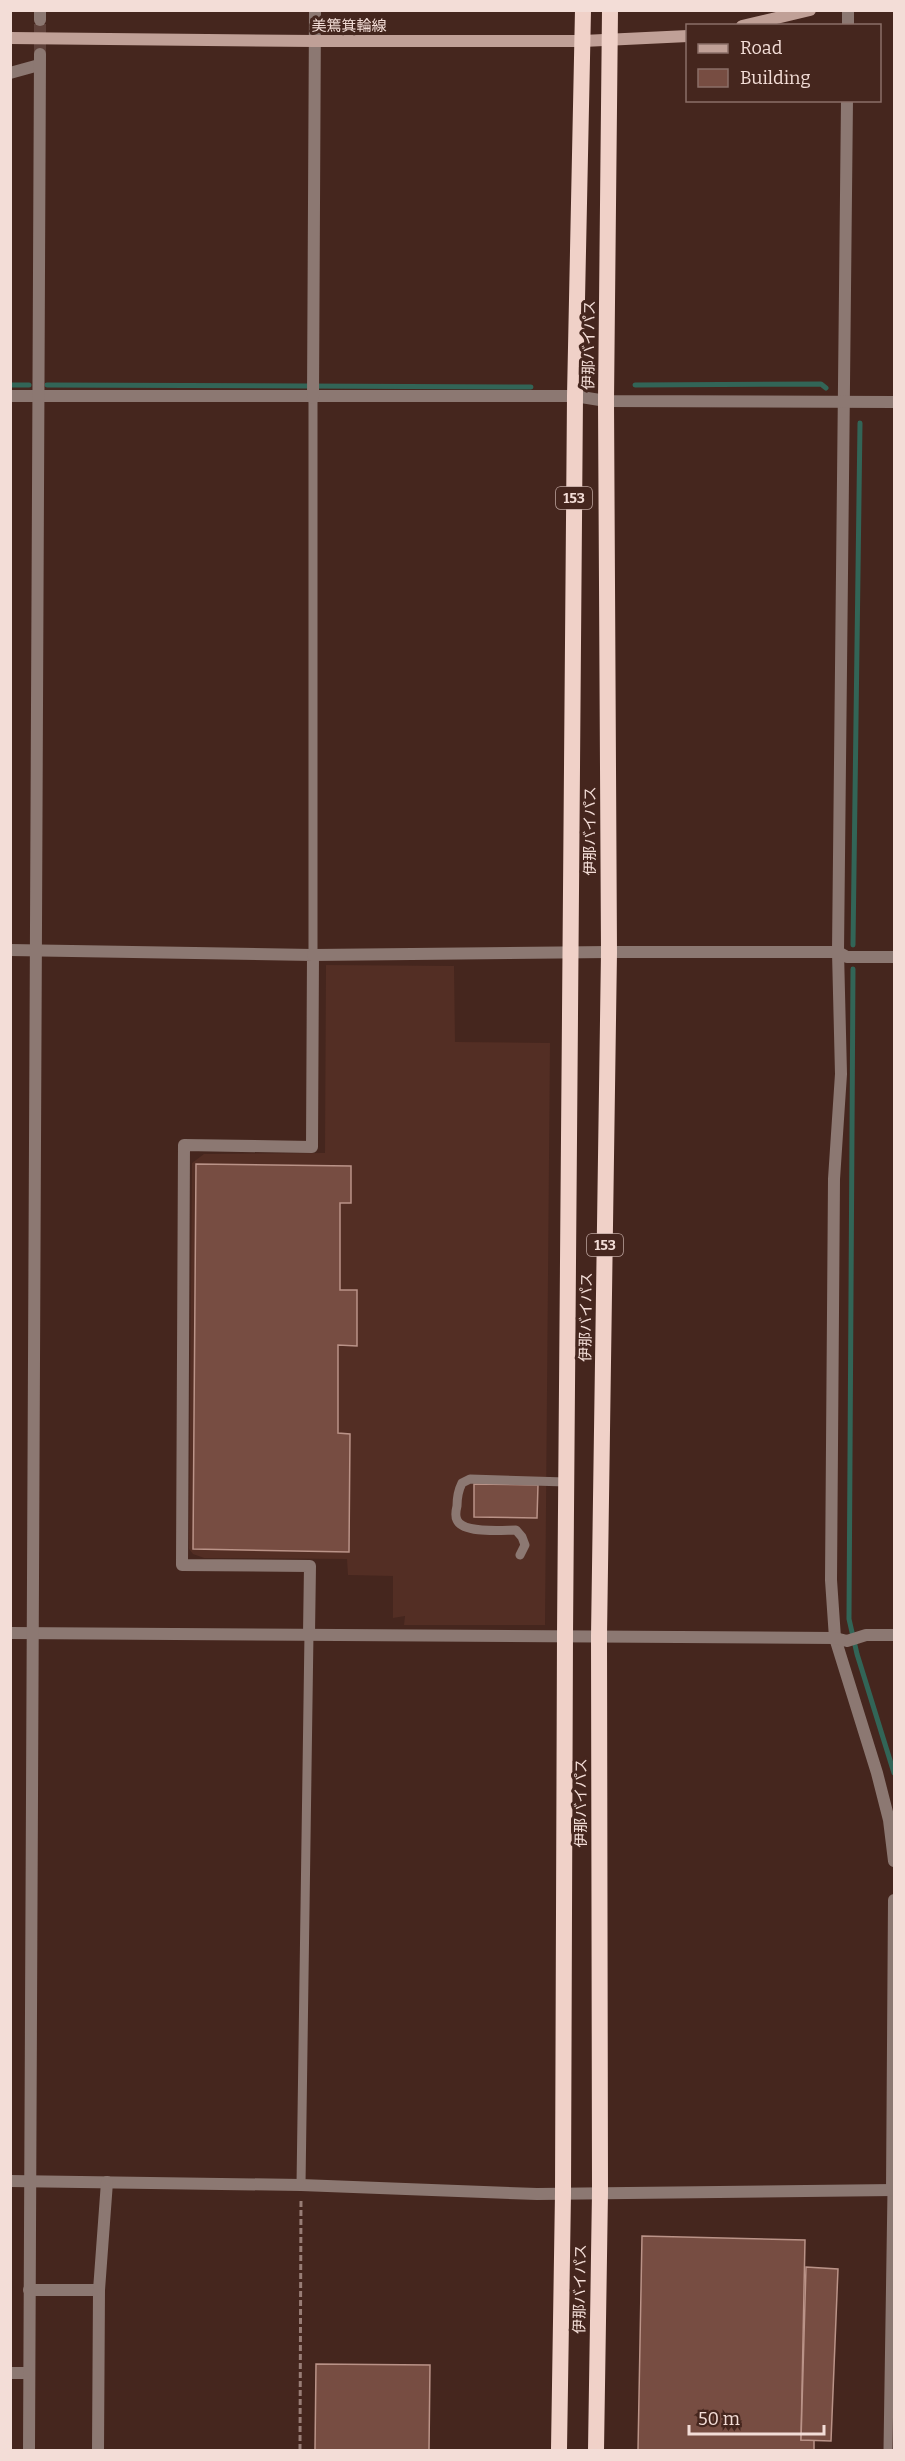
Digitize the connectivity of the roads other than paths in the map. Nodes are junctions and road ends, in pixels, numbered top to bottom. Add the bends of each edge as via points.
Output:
1 (315, 10) edge
2 (583, 10) edge
3 (610, 10) edge
4 (810, 10) edge
5 (750, 24) edge
6 (686, 36) edge
7 (10, 38) edge
8 (610, 40) junction
9 (315, 41) junction
10 (583, 41) junction
11 (10, 73) edge
12 (847, 102) edge
13 (10, 396) edge
14 (39, 396) junction
15 (575, 396) junction
16 (313, 397) junction
17 (844, 400) junction
18 (606, 401) junction
19 (894, 402) edge
20 (10, 950) edge
21 (34, 950) junction
22 (609, 952) junction
23 (838, 952) junction
24 (570, 954) junction
25 (313, 955) junction
26 (894, 957) edge
27 (566, 1482) junction
28 (520, 1555) dead end
29 (10, 1633) edge
30 (32, 1633) junction
31 (309, 1633) junction
32 (565, 1635) junction
33 (894, 1635) edge
34 (599, 1636) junction
35 (841, 1639) junction
36 (894, 1861) edge
37 (894, 1900) edge
38 (10, 2181) edge
39 (29, 2181) junction
40 (107, 2182) junction
41 (301, 2185) junction
42 (893, 2190) edge
43 (600, 2192) junction
44 (563, 2193) junction
45 (29, 2290) junction
46 (99, 2290) junction
47 (10, 2373) edge
48 (29, 2373) junction
49 (29, 2451) edge
50 (98, 2451) edge
51 (559, 2451) edge
52 (596, 2451) edge
53 (888, 2451) edge

1 - 9 street
2 - 10 highway, 153
3 - 8 highway, 153
4 - 5 main road
6 - 8 main road, 美篶箕輪線
7 - 9 main road, 美篶箕輪線
8 - 10 main road, 美篶箕輪線
8 - 18 highway, 伊那バイパス / 153
9 - 10 main road, 美篶箕輪線
9 - 16 street
10 - 15 highway, 伊那バイパス / 153
11 - 14 street via 40,59
12 - 17 street
13 - 14 street
14 - 16 street
14 - 21 street
15 - 16 street
15 - 18 street
15 - 24 highway, 伊那バイパス / 153
16 - 25 lane
17 - 18 street
17 - 19 street
17 - 23 street
18 - 22 highway, 伊那バイパス / 153
20 - 21 street
21 - 25 street
21 - 30 street
22 - 23 street
22 - 24 street
22 - 34 highway, 伊那バイパス / 153
23 - 26 street via 847,957
23 - 35 street via 841,1074 834,1179 831,1580
24 - 25 street
24 - 27 highway, 伊那バイパス / 153
25 - 31 street via 312,1147 184,1145 182,1565 309,1566
27 - 28 lane via 470,1479 462,1483 457,1493 458,1522 472,1529 516,1530 525,1545
27 - 32 highway, 伊那バイパス / 153
29 - 30 street
30 - 31 street
30 - 39 street
31 - 32 street
31 - 41 lane
32 - 34 street
32 - 44 highway, 伊那バイパス / 153
33 - 35 street
34 - 35 street
34 - 43 highway, 伊那バイパス / 153
35 - 36 street via 889,1820
37 - 42 street
38 - 39 street
39 - 40 street
39 - 45 street
40 - 41 street
40 - 46 street
41 - 44 street
42 - 43 street
42 - 53 lane
43 - 44 street
43 - 52 highway, 伊那バイパス / 153
44 - 51 highway, 伊那バイパス / 153
45 - 46 street
45 - 48 street
46 - 50 street
47 - 48 street
48 - 49 street

